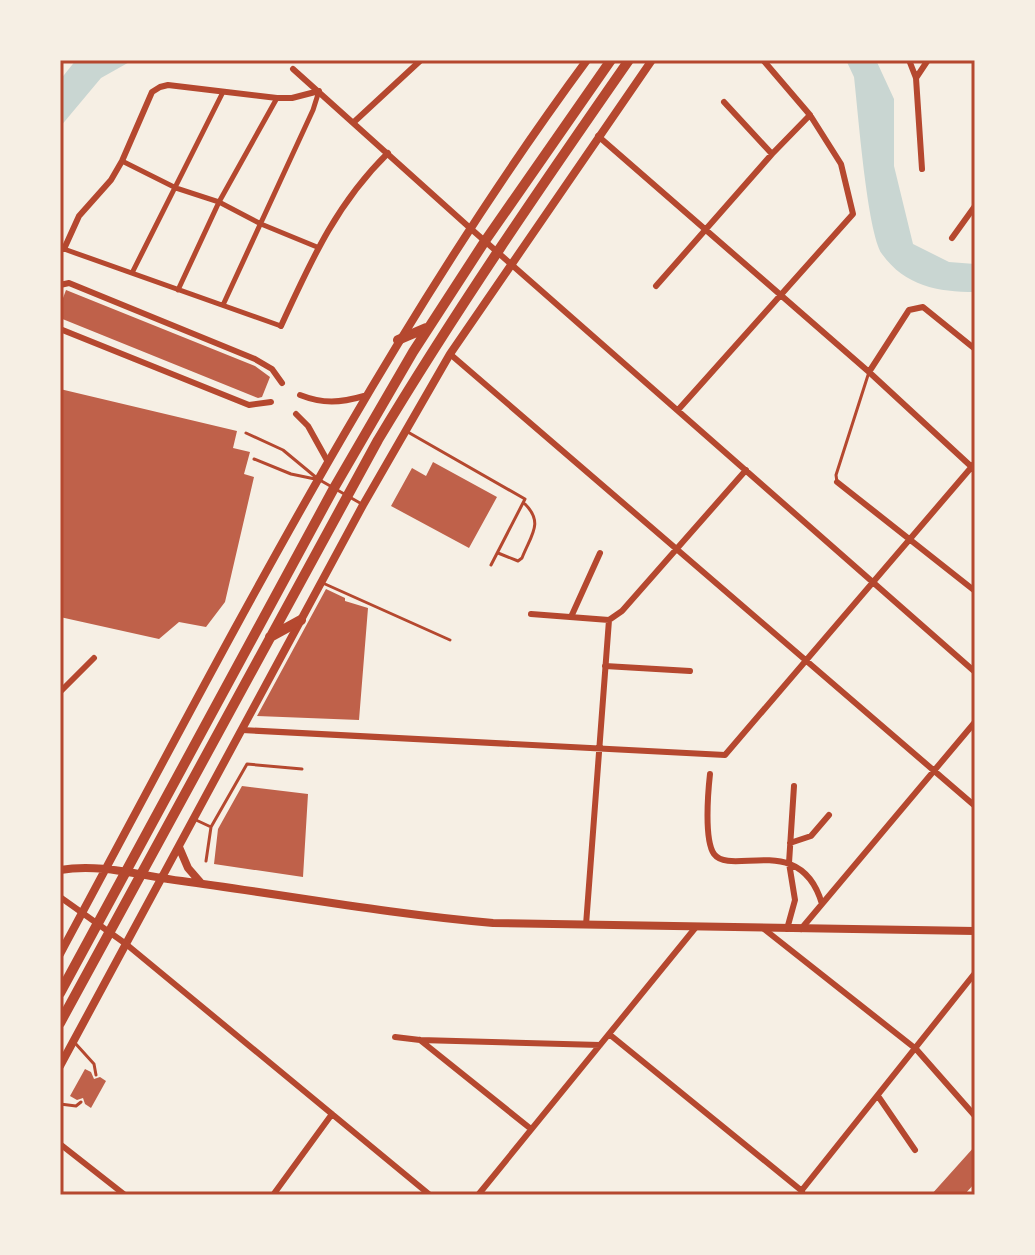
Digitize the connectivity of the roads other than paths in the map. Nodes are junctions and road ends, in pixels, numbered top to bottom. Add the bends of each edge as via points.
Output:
1 (587, 60) edge
2 (611, 60) edge
3 (629, 60) edge
4 (652, 60) edge
5 (763, 60) edge
6 (909, 60) edge
7 (928, 60) edge
8 (416, 61) edge
9 (293, 69) dead end
10 (916, 78) junction
11 (319, 91) junction
12 (223, 92) junction
13 (277, 98) junction
14 (724, 102) dead end
15 (810, 115) junction
16 (354, 122) junction
17 (598, 136) junction
18 (388, 153) junction
19 (772, 154) junction
20 (122, 161) junction
21 (922, 169) dead end
22 (176, 188) junction
23 (219, 202) junction
24 (975, 206) edge
25 (261, 224) junction
26 (470, 228) junction
27 (705, 230) junction
28 (952, 238) dead end
29 (485, 241) junction
30 (317, 247) junction
31 (64, 249) joint
32 (497, 251) junction
33 (511, 263) junction
34 (132, 273) junction
35 (60, 285) edge
36 (656, 286) dead end
37 (178, 290) junction
38 (780, 295) junction
39 (223, 305) junction
40 (281, 326) joint
41 (428, 328) junction
42 (60, 329) edge
43 (398, 340) junction
44 (975, 349) edge
45 (450, 354) junction
46 (869, 372) junction
47 (282, 383) dead end
48 (300, 395) dead end
49 (364, 396) junction
50 (271, 402) dead end
51 (678, 410) junction
52 (296, 414) dead end
53 (406, 431) junction
54 (246, 433) dead end
55 (254, 459) dead end
56 (328, 462) junction
57 (974, 467) edge
58 (746, 470) junction
59 (318, 479) junction
60 (837, 482) joint
61 (334, 488) junction
62 (347, 496) junction
63 (525, 504) junction
64 (363, 505) junction
65 (909, 539) junction
66 (677, 549) junction
67 (498, 553) junction
68 (600, 553) dead end
69 (491, 565) dead end
70 (873, 581) junction
71 (321, 582) junction
72 (975, 591) edge
73 (531, 614) dead end
74 (571, 617) junction
75 (301, 620) junction
76 (609, 620) junction
77 (269, 638) junction
78 (450, 640) dead end
79 (94, 658) dead end
80 (806, 660) junction
81 (605, 666) junction
82 (690, 671) dead end
83 (975, 672) edge
84 (60, 692) edge
85 (975, 722) edge
86 (242, 730) junction
87 (599, 748) junction
88 (302, 769) dead end
89 (934, 771) junction
90 (710, 774) dead end
91 (794, 786) dead end
92 (975, 806) edge
93 (829, 815) dead end
94 (194, 819) junction
95 (211, 827) junction
96 (790, 843) junction
97 (179, 847) junction
98 (206, 861) dead end
99 (789, 863) junction
100 (107, 868) junction
101 (60, 870) edge
102 (126, 871) junction
103 (140, 874) junction
104 (161, 879) junction
105 (201, 884) junction
106 (60, 897) edge
107 (822, 904) junction
108 (83, 912) junction
109 (98, 923) junction
110 (586, 925) junction
111 (696, 927) junction
112 (764, 929) junction
113 (787, 929) junction
114 (801, 929) junction
115 (975, 931) edge
116 (109, 932) junction
117 (126, 944) junction
118 (60, 954) edge
119 (975, 973) edge
120 (60, 993) edge
121 (60, 1023) edge
122 (609, 1034) junction
123 (395, 1037) dead end
124 (420, 1040) junction
125 (74, 1041) junction
126 (600, 1045) junction
127 (916, 1049) junction
128 (60, 1066) edge
129 (96, 1075) dead end
130 (878, 1096) junction
131 (81, 1102) dead end
132 (60, 1104) edge
133 (332, 1114) junction
134 (975, 1116) edge
135 (531, 1129) junction
136 (60, 1144) edge
137 (915, 1150) dead end
138 (800, 1193) edge
139 (121, 1194) edge
140 (273, 1195) edge
141 (430, 1195) edge
142 (478, 1195) edge

1 - 26 street
2 - 29 main road
3 - 32 main road
4 - 17 street
5 - 15 street
6 - 10 street
7 - 10 street
8 - 16 street
9 - 11 street
10 - 21 street
11 - 13 street
11 - 16 street
11 - 25 street
12 - 13 street
12 - 20 street via 160,87 152,92
12 - 22 street
13 - 23 street
14 - 19 street
15 - 19 street
15 - 38 street via 841,164 853,214
16 - 18 street
17 - 27 street
17 - 33 street
18 - 26 street
18 - 30 street via 362,178
19 - 27 street
20 - 22 street
20 - 31 street via 79,216
22 - 23 street
22 - 34 street
23 - 25 street
23 - 37 street
24 - 28 street
25 - 30 street
25 - 39 street
26 - 29 street
26 - 43 street
27 - 36 street
27 - 38 street
29 - 32 street
29 - 41 main road
30 - 40 street
31 - 34 street
32 - 33 street
32 - 62 main road via 426,359
33 - 45 street
33 - 51 street
34 - 37 street
35 - 47 street via 69,283 255,359
37 - 39 street
38 - 46 street
38 - 51 street
39 - 40 street
41 - 43 main road
41 - 61 main road
42 - 50 street via 249,405
43 - 49 street
44 - 46 street via 923,307 909,310
45 - 53 street
45 - 66 street
46 - 57 street
46 - 60 lane
48 - 49 street via 340,403
49 - 56 street
51 - 58 street
52 - 56 street
53 - 63 lane via 522,496
53 - 64 street
54 - 59 lane via 283,450
55 - 59 lane
56 - 59 street
57 - 65 street
58 - 66 street
58 - 70 street
59 - 61 lane
59 - 100 street
60 - 65 street
61 - 62 lane
61 - 102 main road
62 - 64 lane
62 - 77 main road
63 - 67 lane
63 - 67 lane via 536,523 522,558
64 - 71 street
65 - 70 street
65 - 72 street
66 - 76 street
66 - 80 street
67 - 69 lane
68 - 74 street
70 - 80 street
70 - 83 street
71 - 75 street
71 - 78 lane
73 - 74 street
74 - 76 street
75 - 77 main road
75 - 86 street
76 - 81 street
77 - 103 main road
79 - 84 street
80 - 87 street via 725,755
80 - 89 street
81 - 82 street
81 - 87 street
85 - 89 street
86 - 87 street
86 - 94 street
87 - 110 street
88 - 95 lane via 247,764
89 - 92 street
89 - 107 street
90 - 99 street via 707,816 715,856
91 - 96 street
93 - 96 street via 811,836
94 - 95 lane
94 - 97 street
95 - 98 lane
96 - 99 street
97 - 104 street
97 - 105 street
99 - 107 street via 810,878
99 - 113 street via 795,900
100 - 101 street
100 - 102 street
100 - 108 street
102 - 103 street
102 - 109 main road
103 - 104 street
103 - 116 main road
104 - 105 street
104 - 117 street
105 - 110 street via 423,917
106 - 108 street
107 - 114 street
108 - 109 street
108 - 118 street
109 - 116 street
109 - 120 main road
110 - 111 street
111 - 112 street
111 - 122 street
112 - 113 street
112 - 127 street
113 - 114 street
114 - 115 street
116 - 117 street
116 - 121 main road
117 - 125 street
117 - 133 street
119 - 127 street
122 - 126 street
122 - 138 street
123 - 124 street
124 - 126 street
124 - 135 street
125 - 128 street
125 - 129 lane via 94,1064
126 - 135 street
127 - 130 street
127 - 134 street
130 - 137 street
130 - 138 street
131 - 132 lane
133 - 140 street
133 - 141 street
135 - 142 street
136 - 139 street

